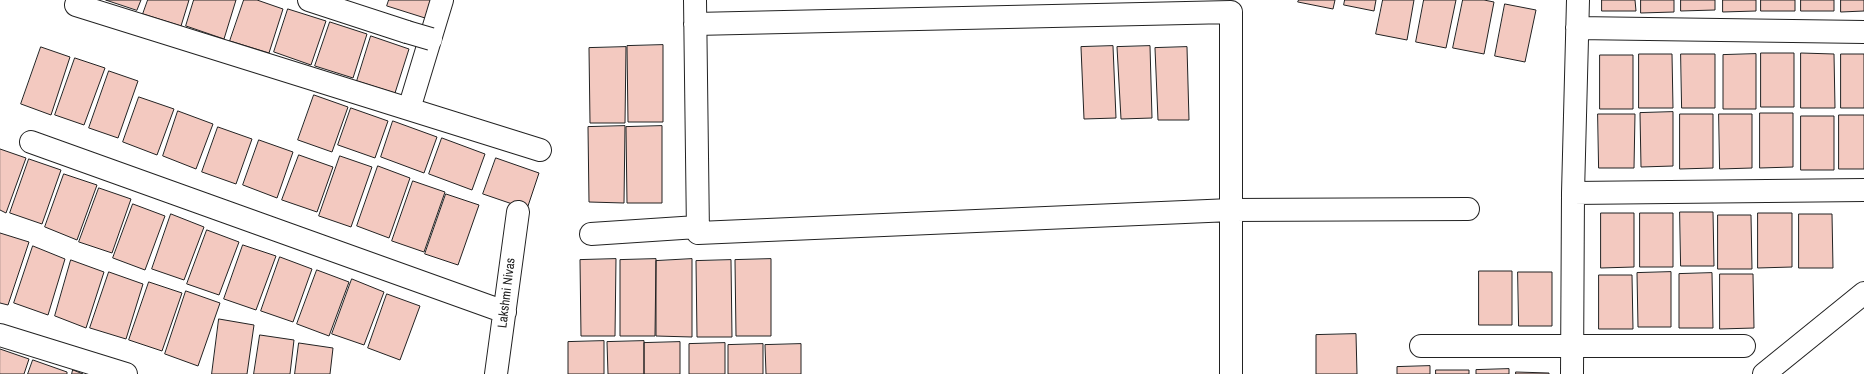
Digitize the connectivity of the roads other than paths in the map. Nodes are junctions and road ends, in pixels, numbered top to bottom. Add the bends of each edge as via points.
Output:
1 (309, 0) edge
2 (442, 0) edge
3 (696, 0) edge
4 (1578, 0) edge
5 (76, 5) dead end
6 (1231, 6) edge
7 (695, 24) junction
8 (1577, 28) junction
9 (1864, 32) edge
10 (430, 39) dead end
11 (409, 109) junction
12 (30, 142) dead end
13 (540, 150) dead end
14 (1864, 190) edge
15 (1573, 193) junction
16 (1468, 209) dead end
17 (1231, 210) junction
18 (518, 212) dead end
19 (698, 227) junction
20 (591, 234) dead end
21 (1864, 293) edge
22 (505, 312) junction
23 (0, 335) edge
24 (1572, 345) junction
25 (1421, 346) dead end
26 (1744, 346) dead end
27 (126, 374) edge
28 (496, 374) edge
29 (1231, 374) edge
30 (1572, 374) edge
31 (1764, 374) edge

1 - 10 street, bridge
2 - 11 street
3 - 7 street
4 - 8 street
5 - 11 street
6 - 7 street
6 - 17 street
7 - 19 street
8 - 9 street
8 - 15 street
11 - 13 street
12 - 22 street
14 - 15 street
15 - 24 street
16 - 17 street
17 - 19 street via 698,233
17 - 29 street
18 - 22 street, Lakshmi Nivas
19 - 20 street
21 - 31 street
22 - 28 street, Lakshmi Nivas
23 - 27 street
24 - 25 street
24 - 26 street
24 - 30 street

